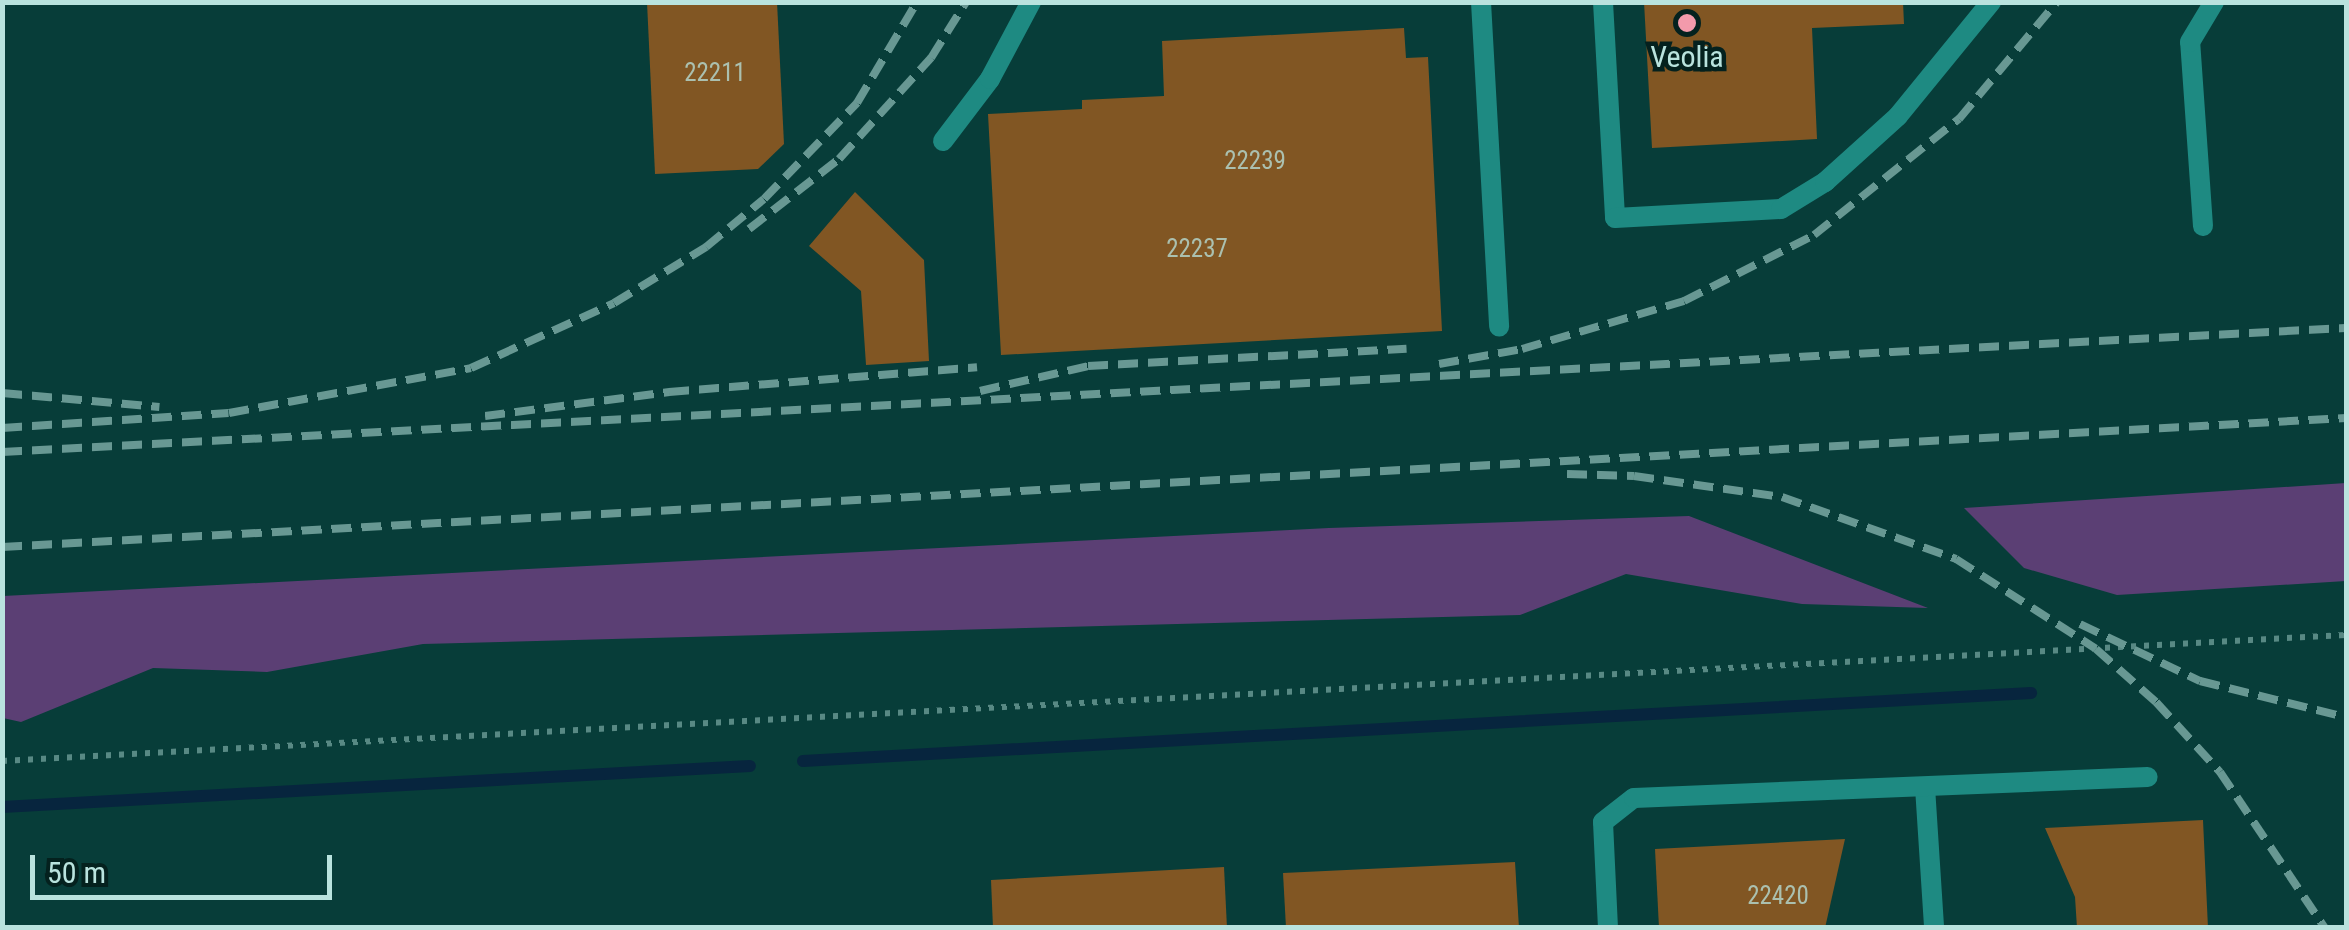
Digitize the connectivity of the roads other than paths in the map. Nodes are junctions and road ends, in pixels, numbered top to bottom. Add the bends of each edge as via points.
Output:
1 (1031, 2) edge
2 (1481, 2) edge
3 (1603, 2) edge
4 (1991, 2) edge
5 (2214, 2) edge
6 (943, 141) dead end
7 (2203, 226) dead end
8 (1499, 327) dead end
9 (2148, 777) dead end
10 (1926, 787) junction
11 (1608, 928) edge
12 (1934, 928) edge

1 - 6 lane via 990,79
2 - 8 lane
3 - 4 lane via 1615,218 1781,209 1825,182 1898,116
5 - 7 lane via 2190,42
9 - 10 lane
10 - 11 lane via 1634,798 1603,822
10 - 12 lane

